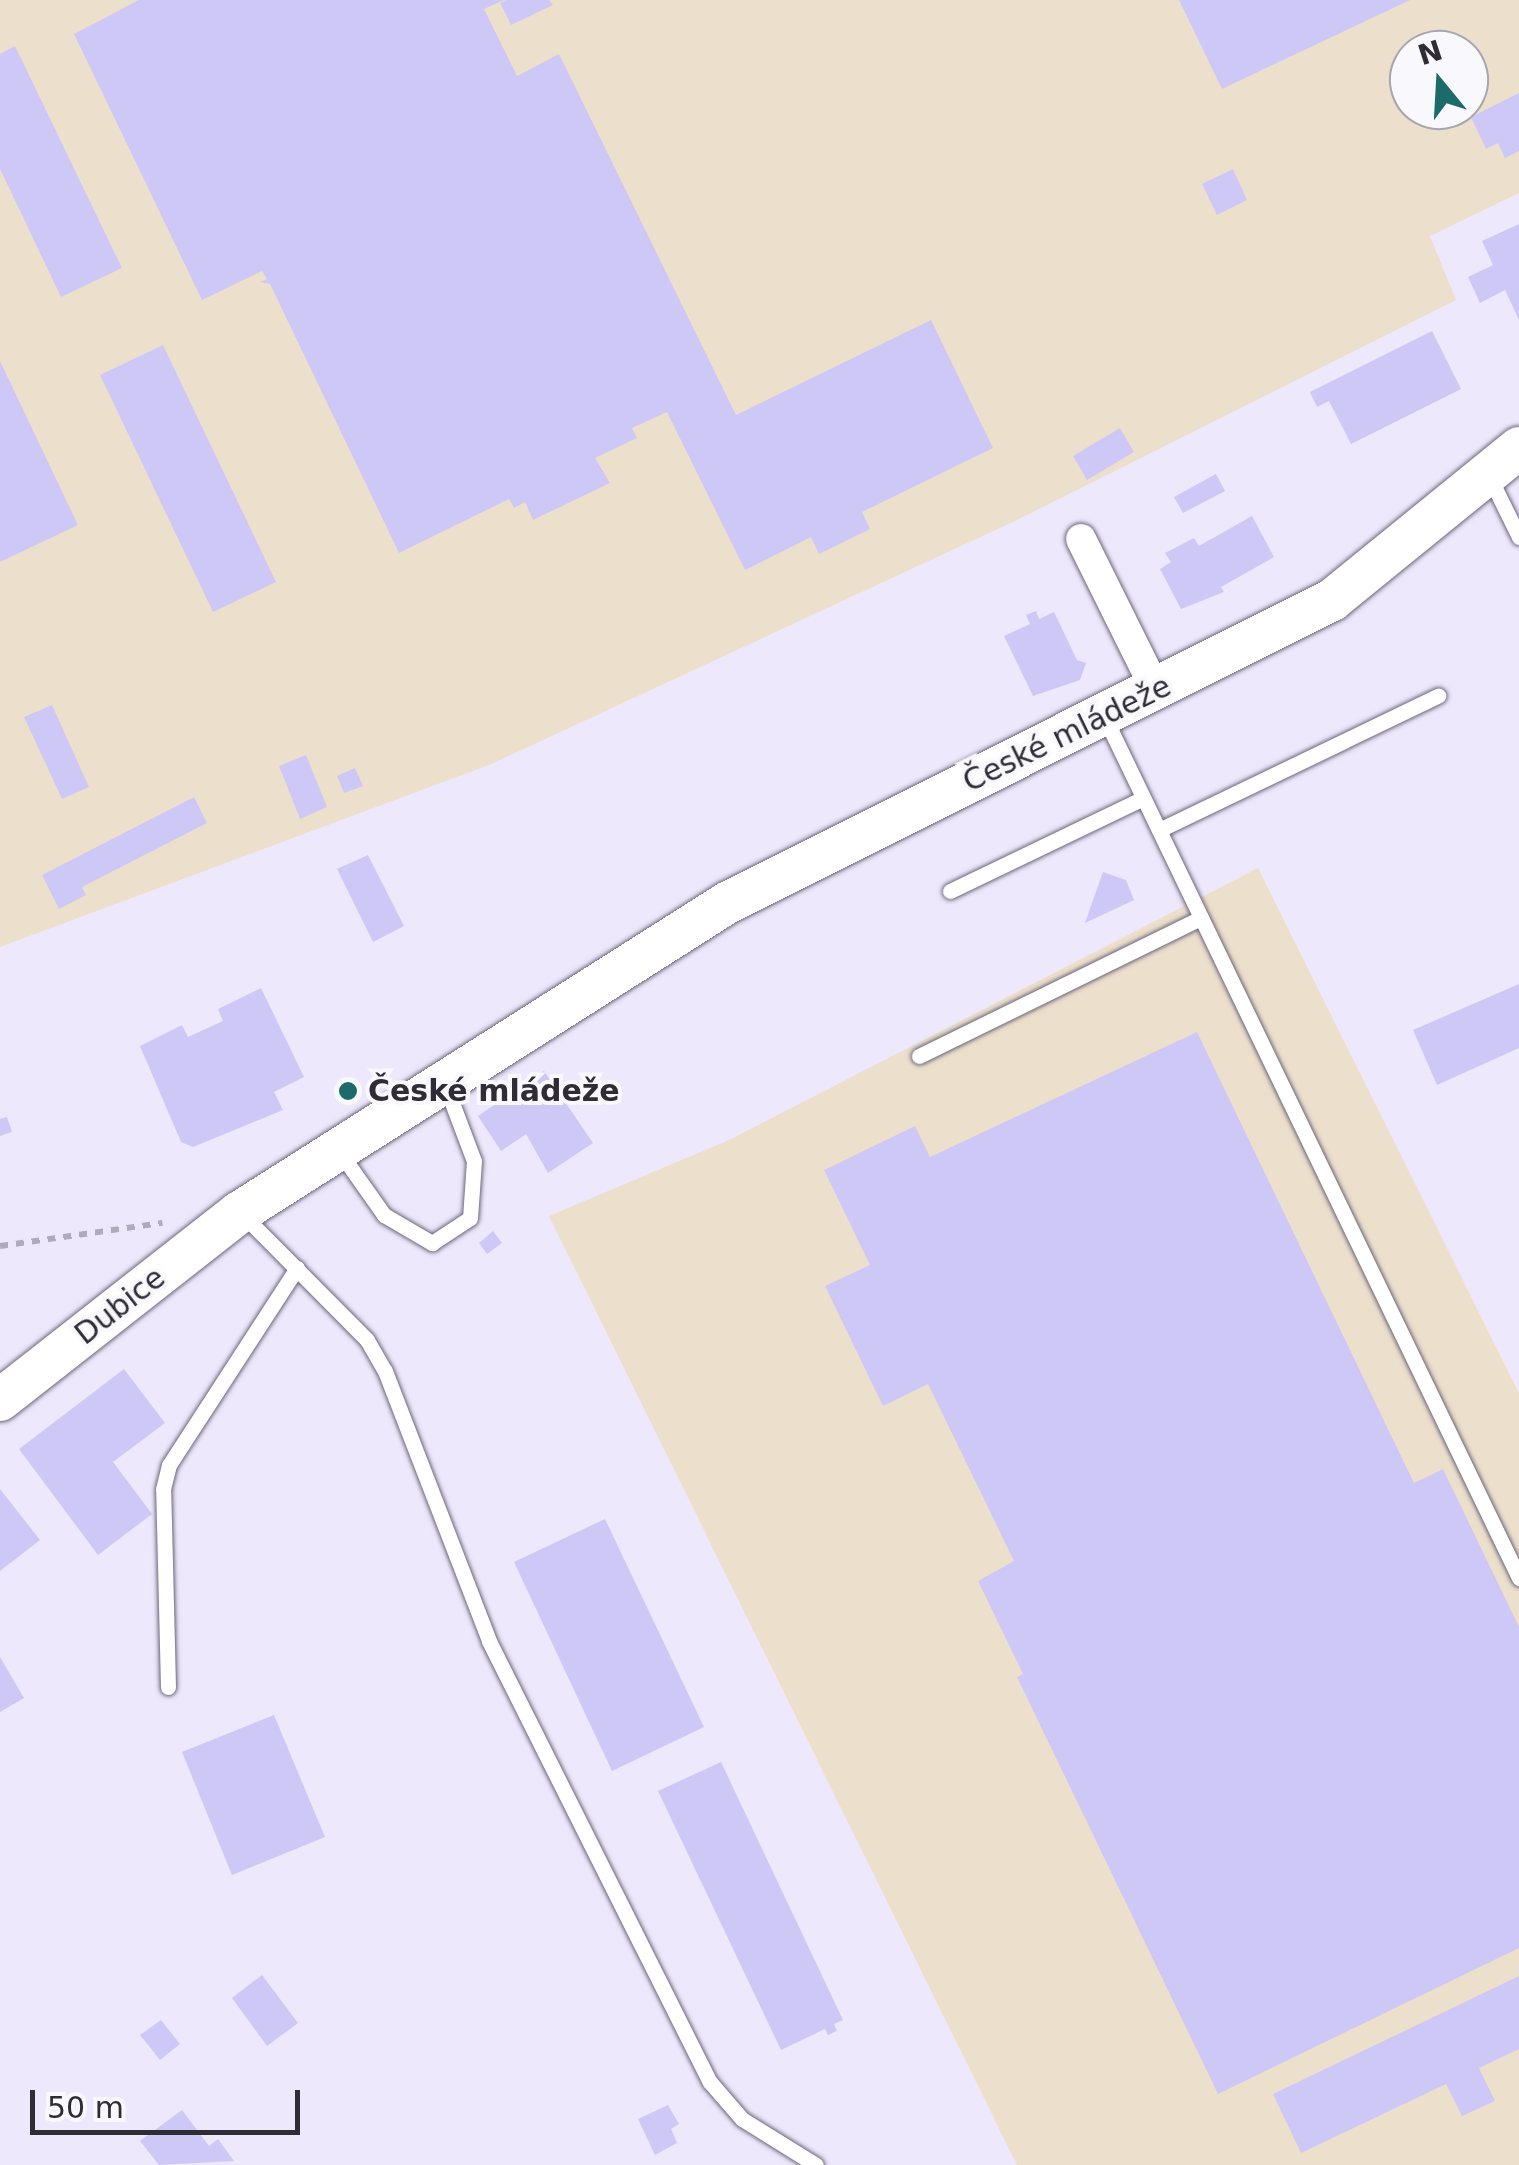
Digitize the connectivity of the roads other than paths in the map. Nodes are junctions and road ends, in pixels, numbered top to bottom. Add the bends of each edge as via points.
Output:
1 (1504, 461) edge
2 (1519, 538) edge
3 (1080, 539) dead end
4 (1156, 690) junction
5 (1438, 696) dead end
6 (1104, 716) junction
7 (1144, 798) junction
8 (1159, 830) junction
9 (950, 891) dead end
10 (1202, 918) junction
11 (919, 1056) dead end
12 (445, 1083) junction
13 (338, 1150) junction
14 (240, 1212) junction
15 (297, 1268) junction
16 (0, 1400) edge
17 (1519, 1578) edge
18 (168, 1686) dead end
19 (816, 2165) edge

1 - 2 lane
1 - 4 street, České mládeže via 1332,600
3 - 4 street
4 - 6 street, České mládeže
5 - 8 lane
6 - 7 lane
6 - 12 street, České mládeže via 726,903
7 - 8 lane
7 - 9 lane
8 - 10 lane
10 - 11 lane
10 - 17 lane
12 - 13 street, České mládeže
12 - 13 lane via 474,1160 470,1218 432,1243 384,1215
13 - 14 street, České mládeže
14 - 15 lane
14 - 16 street, Dubice
15 - 18 lane via 169,1465 163,1489
15 - 19 lane via 367,1340 384,1371 489,1641 710,2082 742,2119

